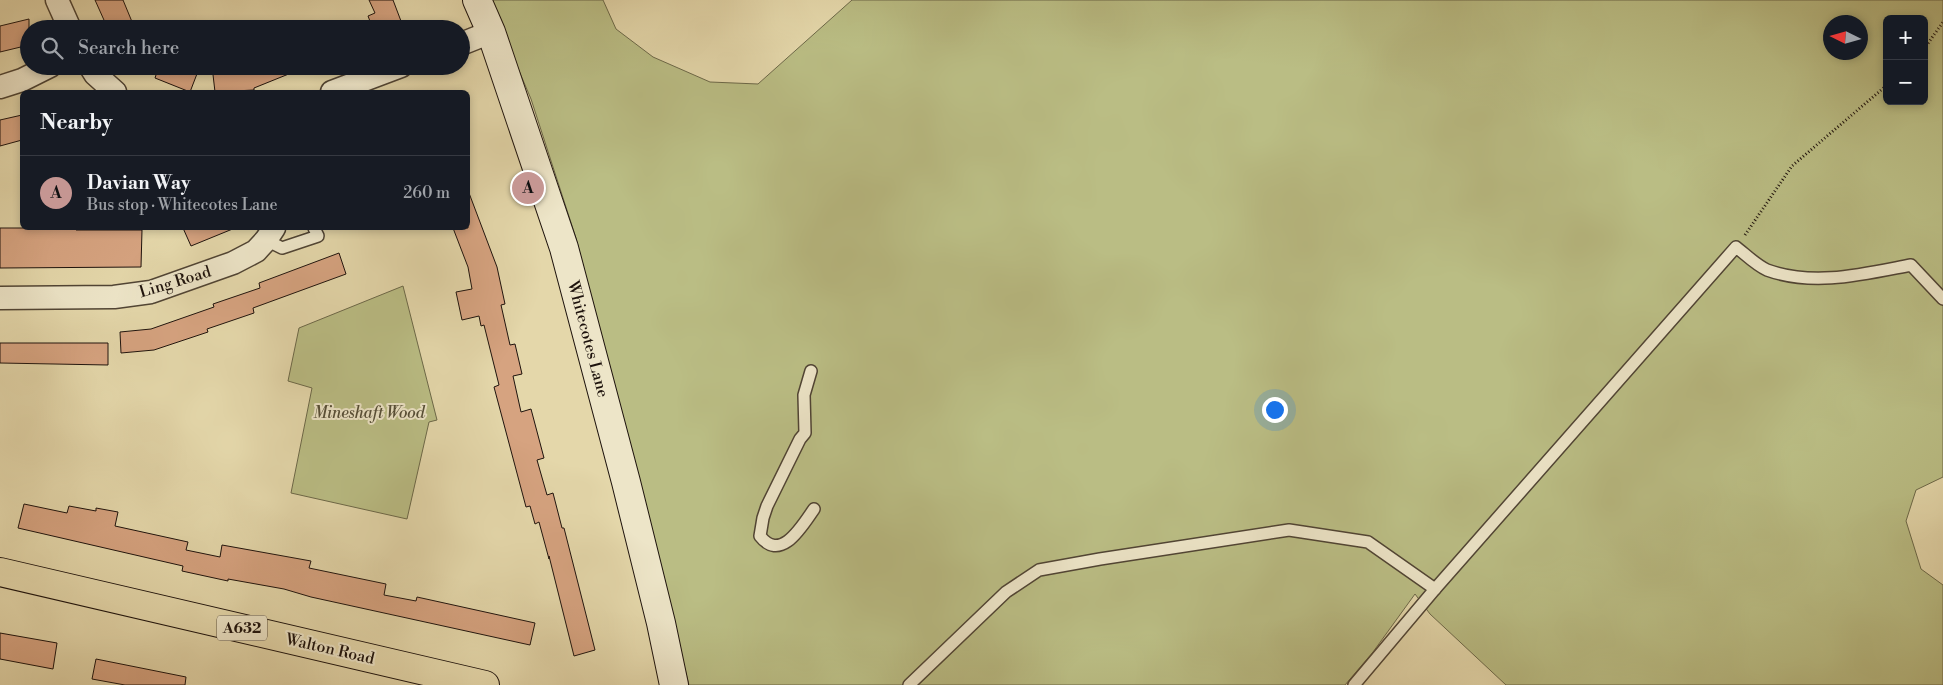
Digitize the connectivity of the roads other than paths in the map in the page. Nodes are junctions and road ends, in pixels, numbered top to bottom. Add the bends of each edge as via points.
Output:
1 (57, 0) edge
2 (477, 0) edge
3 (66, 20) edge
4 (491, 32) junction
5 (470, 40) edge
6 (32, 75) edge
7 (96, 75) edge
8 (377, 75) edge
9 (0, 86) edge
10 (113, 90) edge
11 (337, 90) edge
12 (315, 230) edge
13 (270, 234) edge
14 (0, 298) edge
15 (1943, 299) edge
16 (811, 371) dead end
17 (814, 509) dead end
18 (0, 572) edge
19 (1435, 589) junction
20 (485, 685) edge
21 (674, 685) edge
22 (909, 685) edge
23 (1354, 685) edge

1 - 3 street
2 - 4 street, Whitecotes Lane
4 - 5 street
4 - 21 street, Whitecotes Lane via 564,248 659,611
6 - 9 street
7 - 10 street
8 - 11 street
12 - 13 lane via 318,236 282,248
13 - 14 street, Ling Road via 256,251 233,263 151,292 114,297
15 - 19 lane via 1911,265 1843,278 1794,276 1766,269 1736,247
16 - 17 lane via 804,395 805,433 770,500 760,536 766,543 776,546 787,542
18 - 20 main road, Walton Road / A632
19 - 22 lane via 1368,542 1289,530 1100,559 1040,570 1006,592
19 - 23 lane

